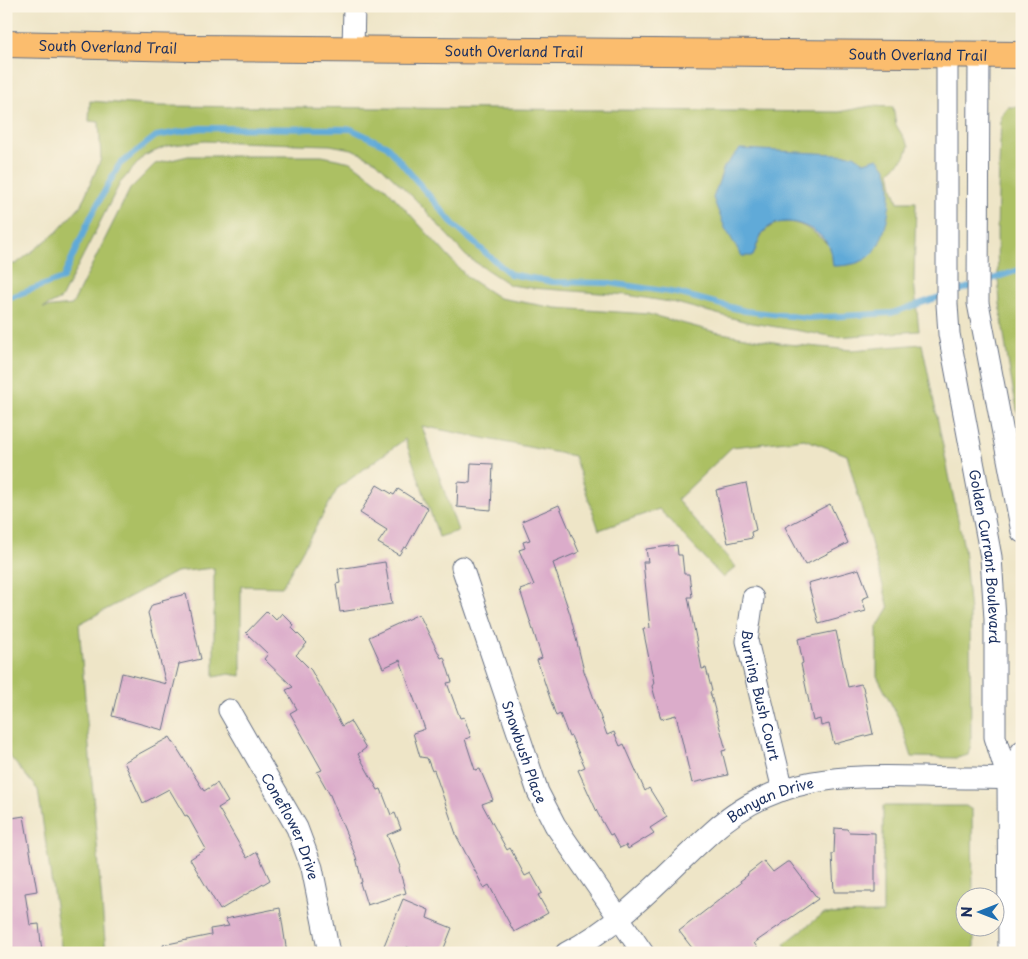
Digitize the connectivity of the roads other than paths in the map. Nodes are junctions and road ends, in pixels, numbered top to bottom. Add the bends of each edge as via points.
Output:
1 (354, 6) edge
2 (6, 44) edge
3 (353, 49) junction
4 (947, 55) junction
5 (979, 55) junction
6 (1022, 55) edge
7 (983, 332) junction
8 (949, 334) junction
9 (1022, 532) edge
10 (462, 567) dead end
11 (753, 598) dead end
12 (229, 710) dead end
13 (1022, 751) edge
14 (1015, 779) edge
15 (783, 790) junction
16 (620, 919) junction
17 (329, 953) edge
18 (566, 953) edge
19 (643, 953) edge
20 (1009, 953) edge

1 - 3 street
2 - 3 main road, South Overland Trail
3 - 4 main road, South Overland Trail
4 - 5 main road, South Overland Trail
4 - 8 street, Golden Currant Boulevard via 945,272
5 - 6 main road, South Overland Trail
5 - 7 street via 977,270
7 - 8 street
7 - 9 street
8 - 14 street, Golden Currant Boulevard via 991,557 995,619 995,737
10 - 16 street, Snowbush Place via 538,792 555,824
11 - 15 street, Burning Bush Court via 747,641
12 - 17 street, Coneflower Drive via 297,828 312,868
13 - 14 street, Golden Currant Boulevard
14 - 15 street, Banyan Drive via 862,775 829,778
14 - 20 street, Golden Currant Boulevard
15 - 16 street, Banyan Drive via 743,809 713,830
16 - 18 street, Banyan Drive
16 - 19 street, Snowbush Place

